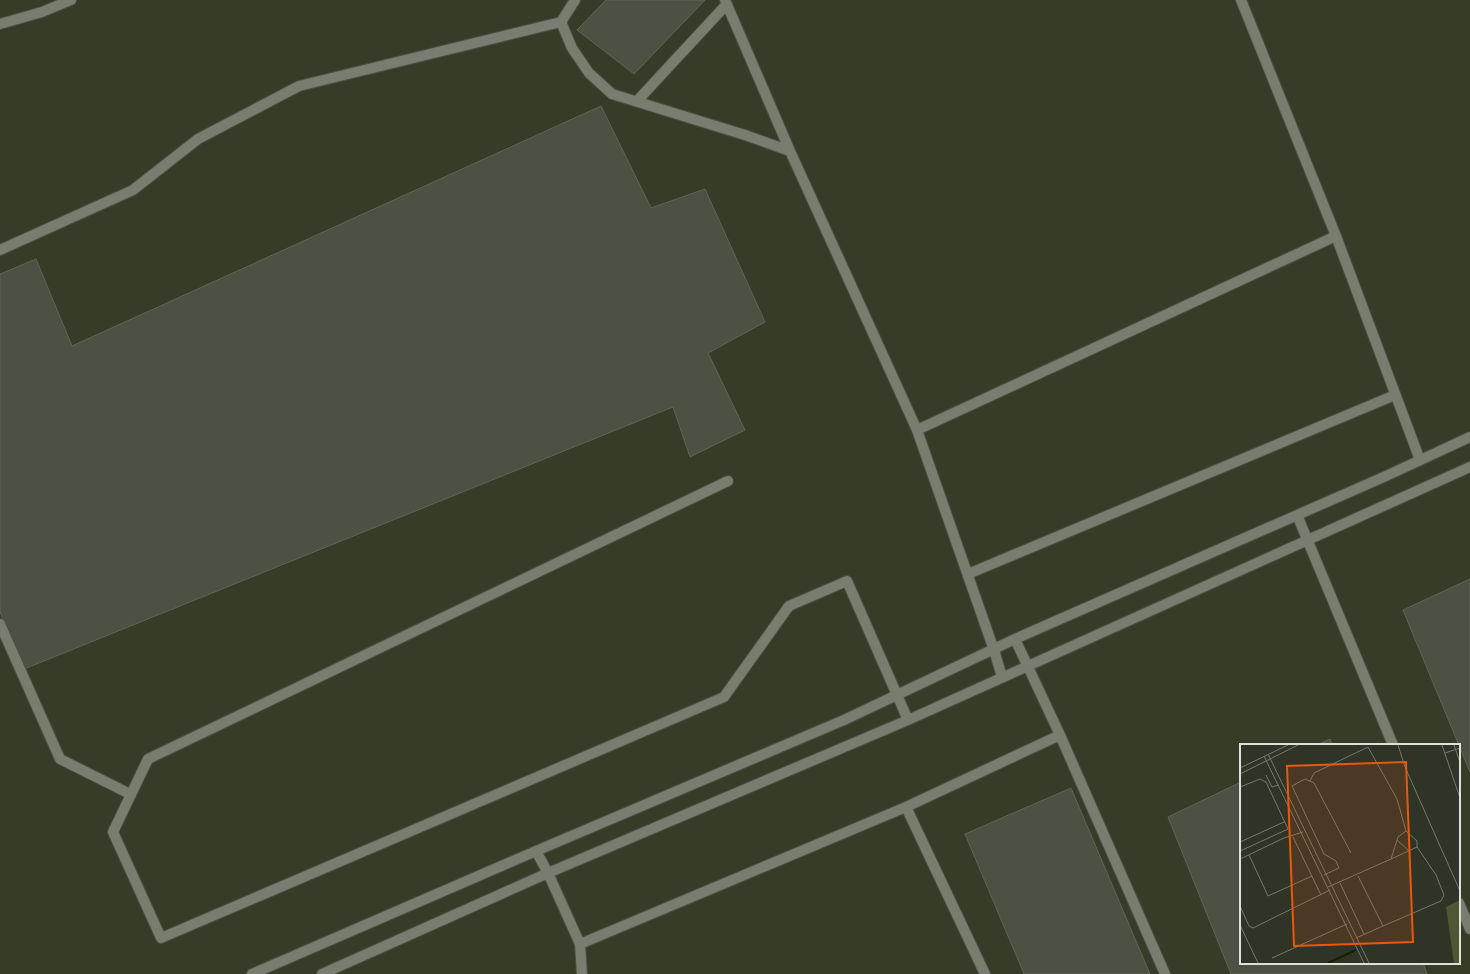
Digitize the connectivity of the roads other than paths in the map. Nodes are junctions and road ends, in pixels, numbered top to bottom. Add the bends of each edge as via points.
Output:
1 (71, 0) edge
2 (575, 0) edge
3 (1241, 0) edge
4 (726, 2) edge
5 (561, 22) junction
6 (0, 24) edge
7 (637, 102) junction
8 (790, 151) junction
9 (1336, 236) junction
10 (0, 250) edge
11 (1395, 395) junction
12 (917, 430) junction
13 (1470, 437) edge
14 (1420, 460) junction
15 (1470, 467) edge
16 (728, 481) dead end
17 (1297, 515) junction
18 (1307, 540) junction
19 (968, 574) junction
20 (0, 624) edge
21 (1015, 639) junction
22 (994, 650) junction
23 (1028, 667) junction
24 (1002, 677) junction
25 (897, 694) junction
26 (908, 720) junction
27 (1060, 735) junction
28 (1393, 744) edge
29 (130, 794) junction
30 (906, 807) junction
31 (536, 851) junction
32 (548, 873) junction
33 (1460, 905) edge
34 (1470, 929) edge
35 (580, 944) junction
36 (252, 974) edge
37 (322, 974) edge
38 (582, 974) edge
39 (985, 974) edge
40 (1165, 974) edge

1 - 6 street via 42,12
2 - 5 street
3 - 9 street
4 - 7 street
4 - 8 street
5 - 7 street via 572,48 589,73 612,94
5 - 10 street via 299,86 198,139 133,190
7 - 8 street
8 - 12 street
9 - 11 street
9 - 12 street
11 - 14 street
11 - 19 street
12 - 19 street
13 - 14 street
14 - 17 street
15 - 18 street
16 - 29 street via 148,759
17 - 18 street
17 - 21 street
18 - 23 street
18 - 28 street
19 - 22 street
20 - 29 street via 60,759
21 - 22 street
21 - 23 street
22 - 24 street
22 - 25 street
23 - 24 street
23 - 27 street
24 - 26 street
25 - 26 street
25 - 29 street via 847,581 789,606 724,697 161,938 113,832
25 - 31 street via 844,720
26 - 32 street
27 - 30 street
27 - 40 street
30 - 35 street
30 - 39 street
31 - 32 street
31 - 36 street
32 - 35 street
32 - 37 street
33 - 34 street
35 - 38 street

